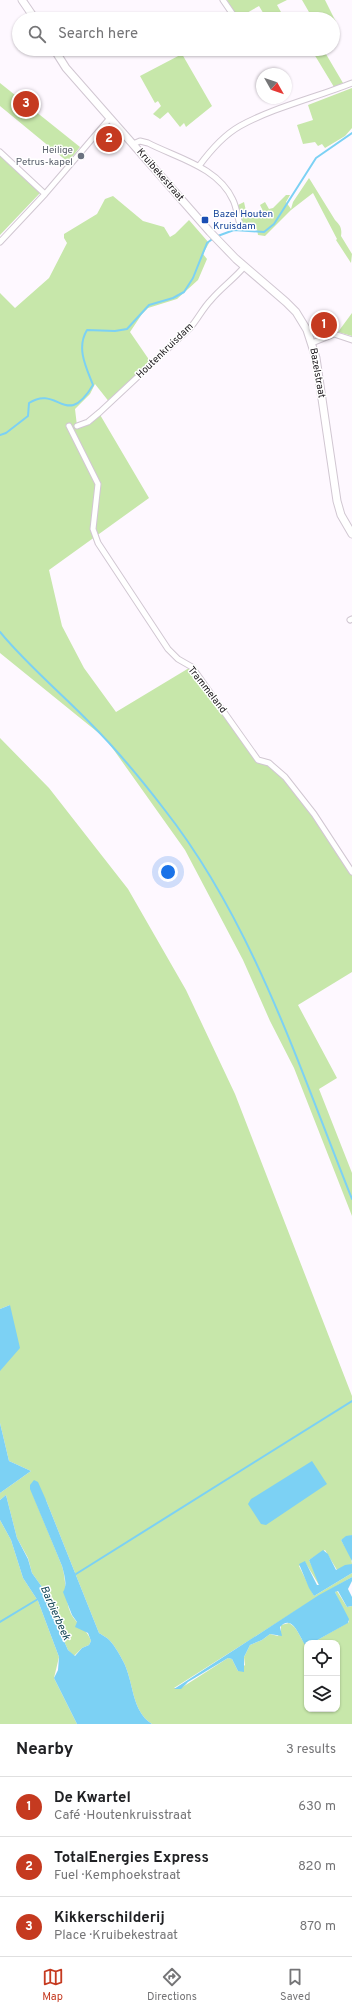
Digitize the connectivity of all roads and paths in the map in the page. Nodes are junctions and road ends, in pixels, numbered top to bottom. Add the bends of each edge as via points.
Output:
1 (24, 0) edge
2 (223, 0) edge
3 (31, 12) edge
4 (231, 12) edge
5 (58, 56) edge
6 (352, 83) edge
7 (110, 118) junction
8 (133, 144) junction
9 (0, 152) edge
10 (199, 166) junction
11 (45, 194) junction
12 (239, 221) dead end
13 (0, 242) edge
14 (221, 244) joint
15 (244, 267) junction
16 (352, 340) edge
17 (312, 343) junction
18 (69, 426) dead end
19 (77, 426) dead end
20 (352, 534) edge
21 (352, 872) edge

1 - 3 main road
2 - 4 street
5 - 7 main road, Kruibekestraat
6 - 10 street via 255,118 240,126 208,153
7 - 8 main road, Kruibekestraat
7 - 11 street
8 - 10 street via 140,141 148,143
8 - 14 main road, Kruibekestraat
9 - 11 street
10 - 12 street via 223,185 233,199
11 - 13 street
14 - 15 main road, Bazelstraat
15 - 17 main road, Bazelstraat via 296,312
15 - 19 street, Houtenkruisdam via 209,302 190,328 100,412 88,422
16 - 17 street via 334,334
17 - 20 main road, Bazelstraat via 337,501 341,515
18 - 21 street, Trammeland via 98,484 93,529 98,544 168,649 192,667 258,760 269,763 285,777 314,814

